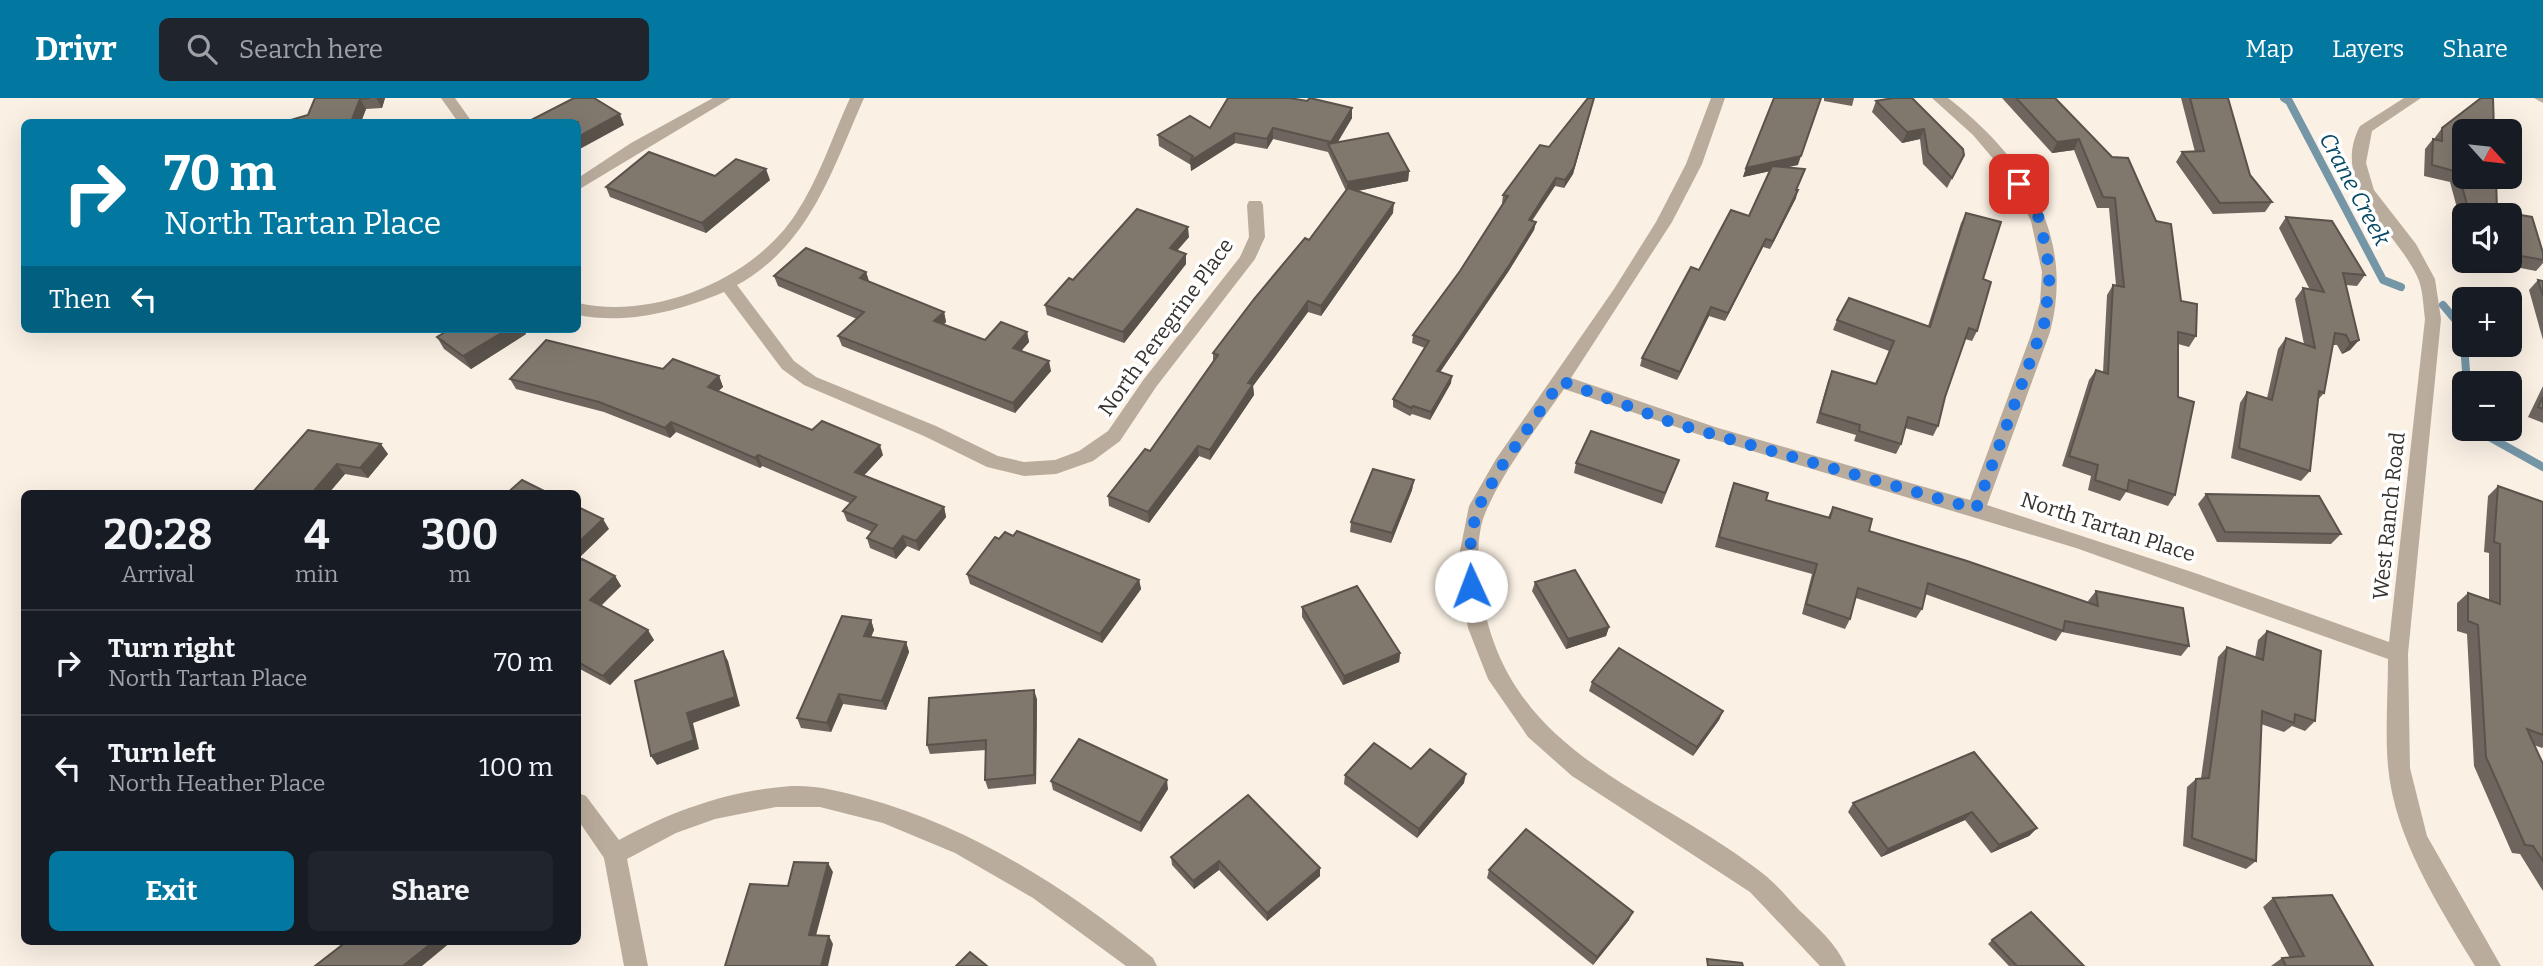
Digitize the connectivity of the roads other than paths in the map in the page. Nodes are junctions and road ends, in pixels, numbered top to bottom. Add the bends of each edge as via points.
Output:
1 (448, 98) edge
2 (724, 98) edge
3 (857, 98) edge
4 (1718, 98) edge
5 (1939, 98) edge
6 (2414, 98) edge
7 (463, 119) edge
8 (581, 183) edge
9 (1255, 205) dead end
10 (727, 284) junction
11 (581, 310) edge
12 (1561, 381) junction
13 (1976, 509) junction
14 (2398, 654) junction
15 (581, 807) edge
16 (615, 854) junction
17 (636, 966) edge
18 (1144, 966) edge
19 (1834, 966) edge
20 (2489, 966) edge

1 - 7 street
2 - 8 street via 636,146
3 - 10 street via 802,216 771,254
4 - 12 street via 1694,164 1664,222
5 - 13 street via 1963,115 2009,166 2040,220 2050,272 2045,321
6 - 14 street, West Ranch Road via 2365,129 2358,163 2366,191 2410,248 2427,279 2433,319
9 - 10 street, North Peregrine Place via 1257,237 1247,259 1114,436 1086,456 1056,467 1024,469 994,462 810,382 788,365
10 - 11 street via 678,304 594,314
12 - 13 street, North Tartan Place via 1673,423
12 - 19 street via 1476,511 1467,566 1478,628 1498,679 1536,730 1580,769 1758,884 1825,951
13 - 14 street, North Tartan Place via 2191,578
14 - 20 street, West Ranch Road via 2399,768 2416,838
15 - 16 street
16 - 17 street
16 - 18 street via 685,818 745,802 809,795 873,809 964,847 1036,887

